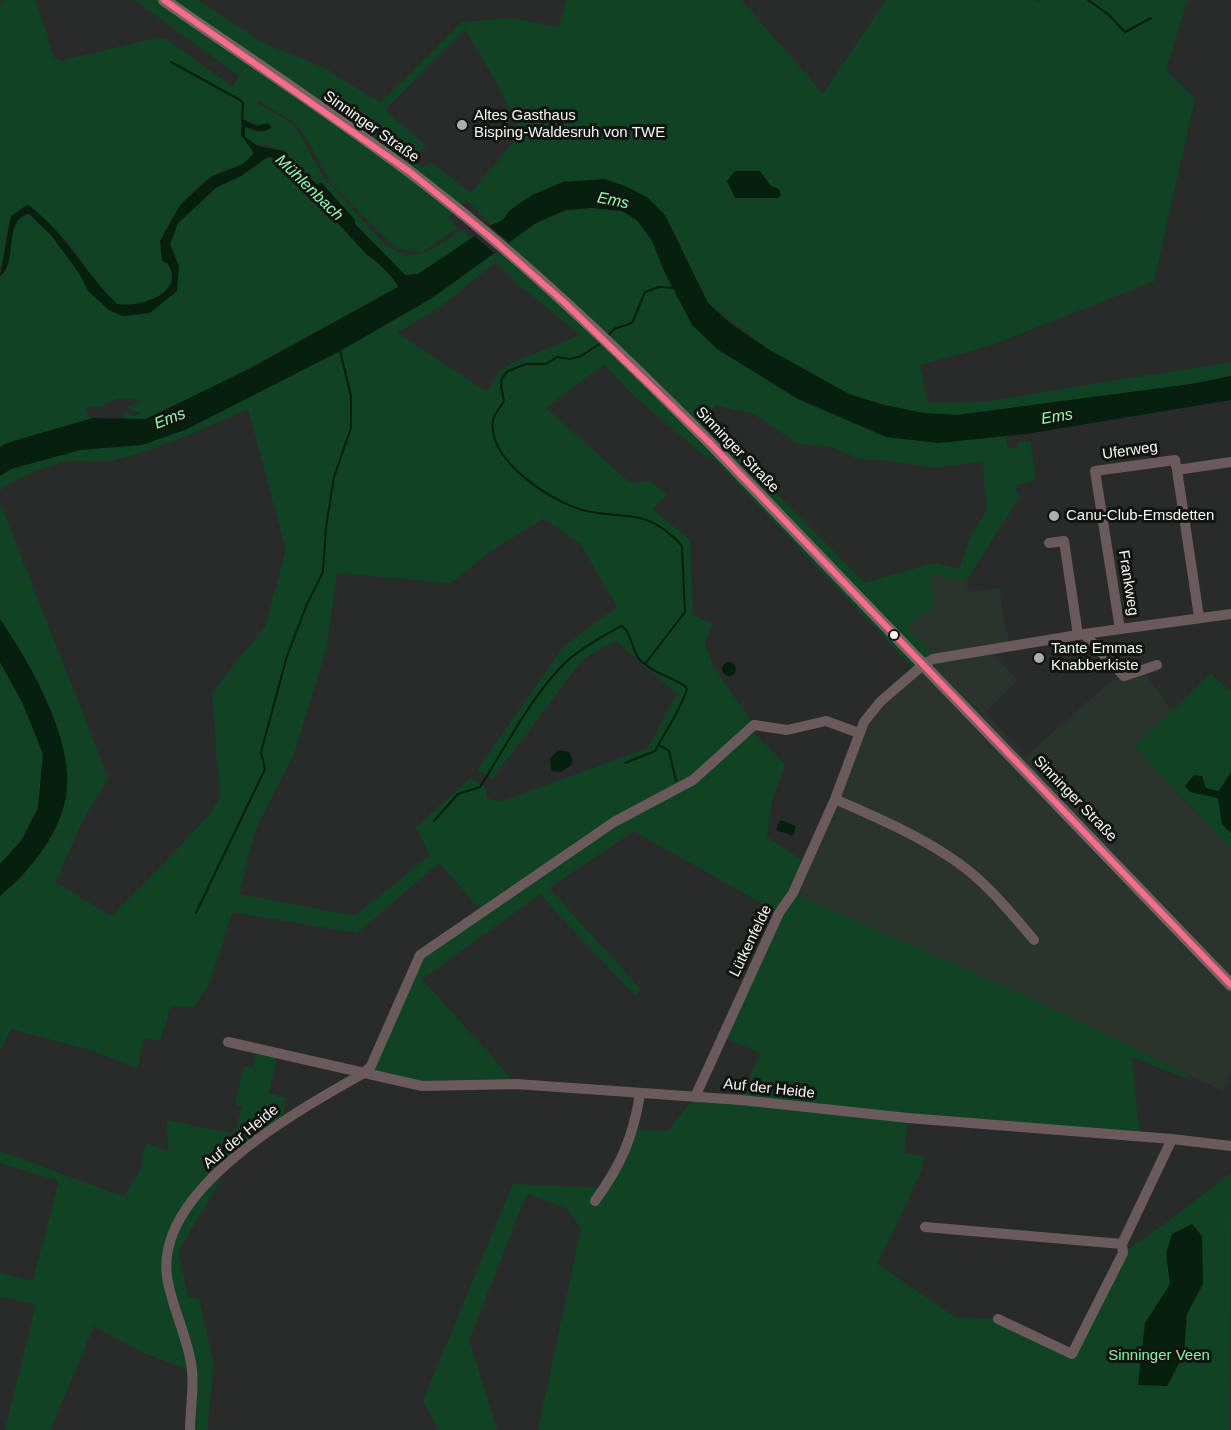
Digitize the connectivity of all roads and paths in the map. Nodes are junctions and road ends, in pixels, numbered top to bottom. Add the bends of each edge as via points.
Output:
1 (164, 0) edge
2 (1231, 462) edge
3 (1177, 470) junction
4 (1095, 471) joint
5 (1049, 543) dead end
6 (1231, 614) edge
7 (1199, 617) junction
8 (1120, 629) junction
9 (1081, 635) junction
10 (924, 664) junction
11 (1157, 665) dead end
12 (859, 733) junction
13 (835, 799) junction
14 (1034, 940) dead end
15 (1231, 985) edge
16 (228, 1042) dead end
17 (364, 1073) junction
18 (640, 1094) junction
19 (696, 1097) junction
20 (1172, 1139) junction
21 (1231, 1146) edge
22 (595, 1202) dead end
23 (925, 1227) dead end
24 (1122, 1244) junction
25 (998, 1319) dead end
26 (190, 1430) edge

1 - 10 main road, Sinninger Straße via 401,166 534,274 618,351
2 - 3 street, Uferweg
3 - 4 street, Uferweg via 1175,460
3 - 7 street
4 - 8 street, Frankweg
5 - 9 street via 1064,541
6 - 7 street
7 - 8 street
8 - 9 street
9 - 10 street via 933,659
9 - 11 street via 1124,676
10 - 12 street, Lütkenfelde via 880,702
10 - 15 main road, Sinninger Straße
12 - 13 street, Lütkenfelde
12 - 17 street, Auf der Heide via 826,721 787,730 754,725 693,780 614,822 420,955 371,1066
13 - 14 street via 913,834 959,863 1009,910
13 - 19 street, Lütkenfelde
16 - 17 street, Auf der Heide
17 - 18 street, Auf der Heide via 422,1086 516,1084
17 - 26 street, Auf der Heide via 282,1121 217,1172 187,1210 169,1244 167,1277 192,1371
18 - 19 street, Auf der Heide
18 - 22 street via 630,1140 616,1172
19 - 20 street, Auf der Heide
20 - 21 street, Auf der Heide
20 - 24 street
23 - 24 street
24 - 25 street via 1123,1253 1072,1354

